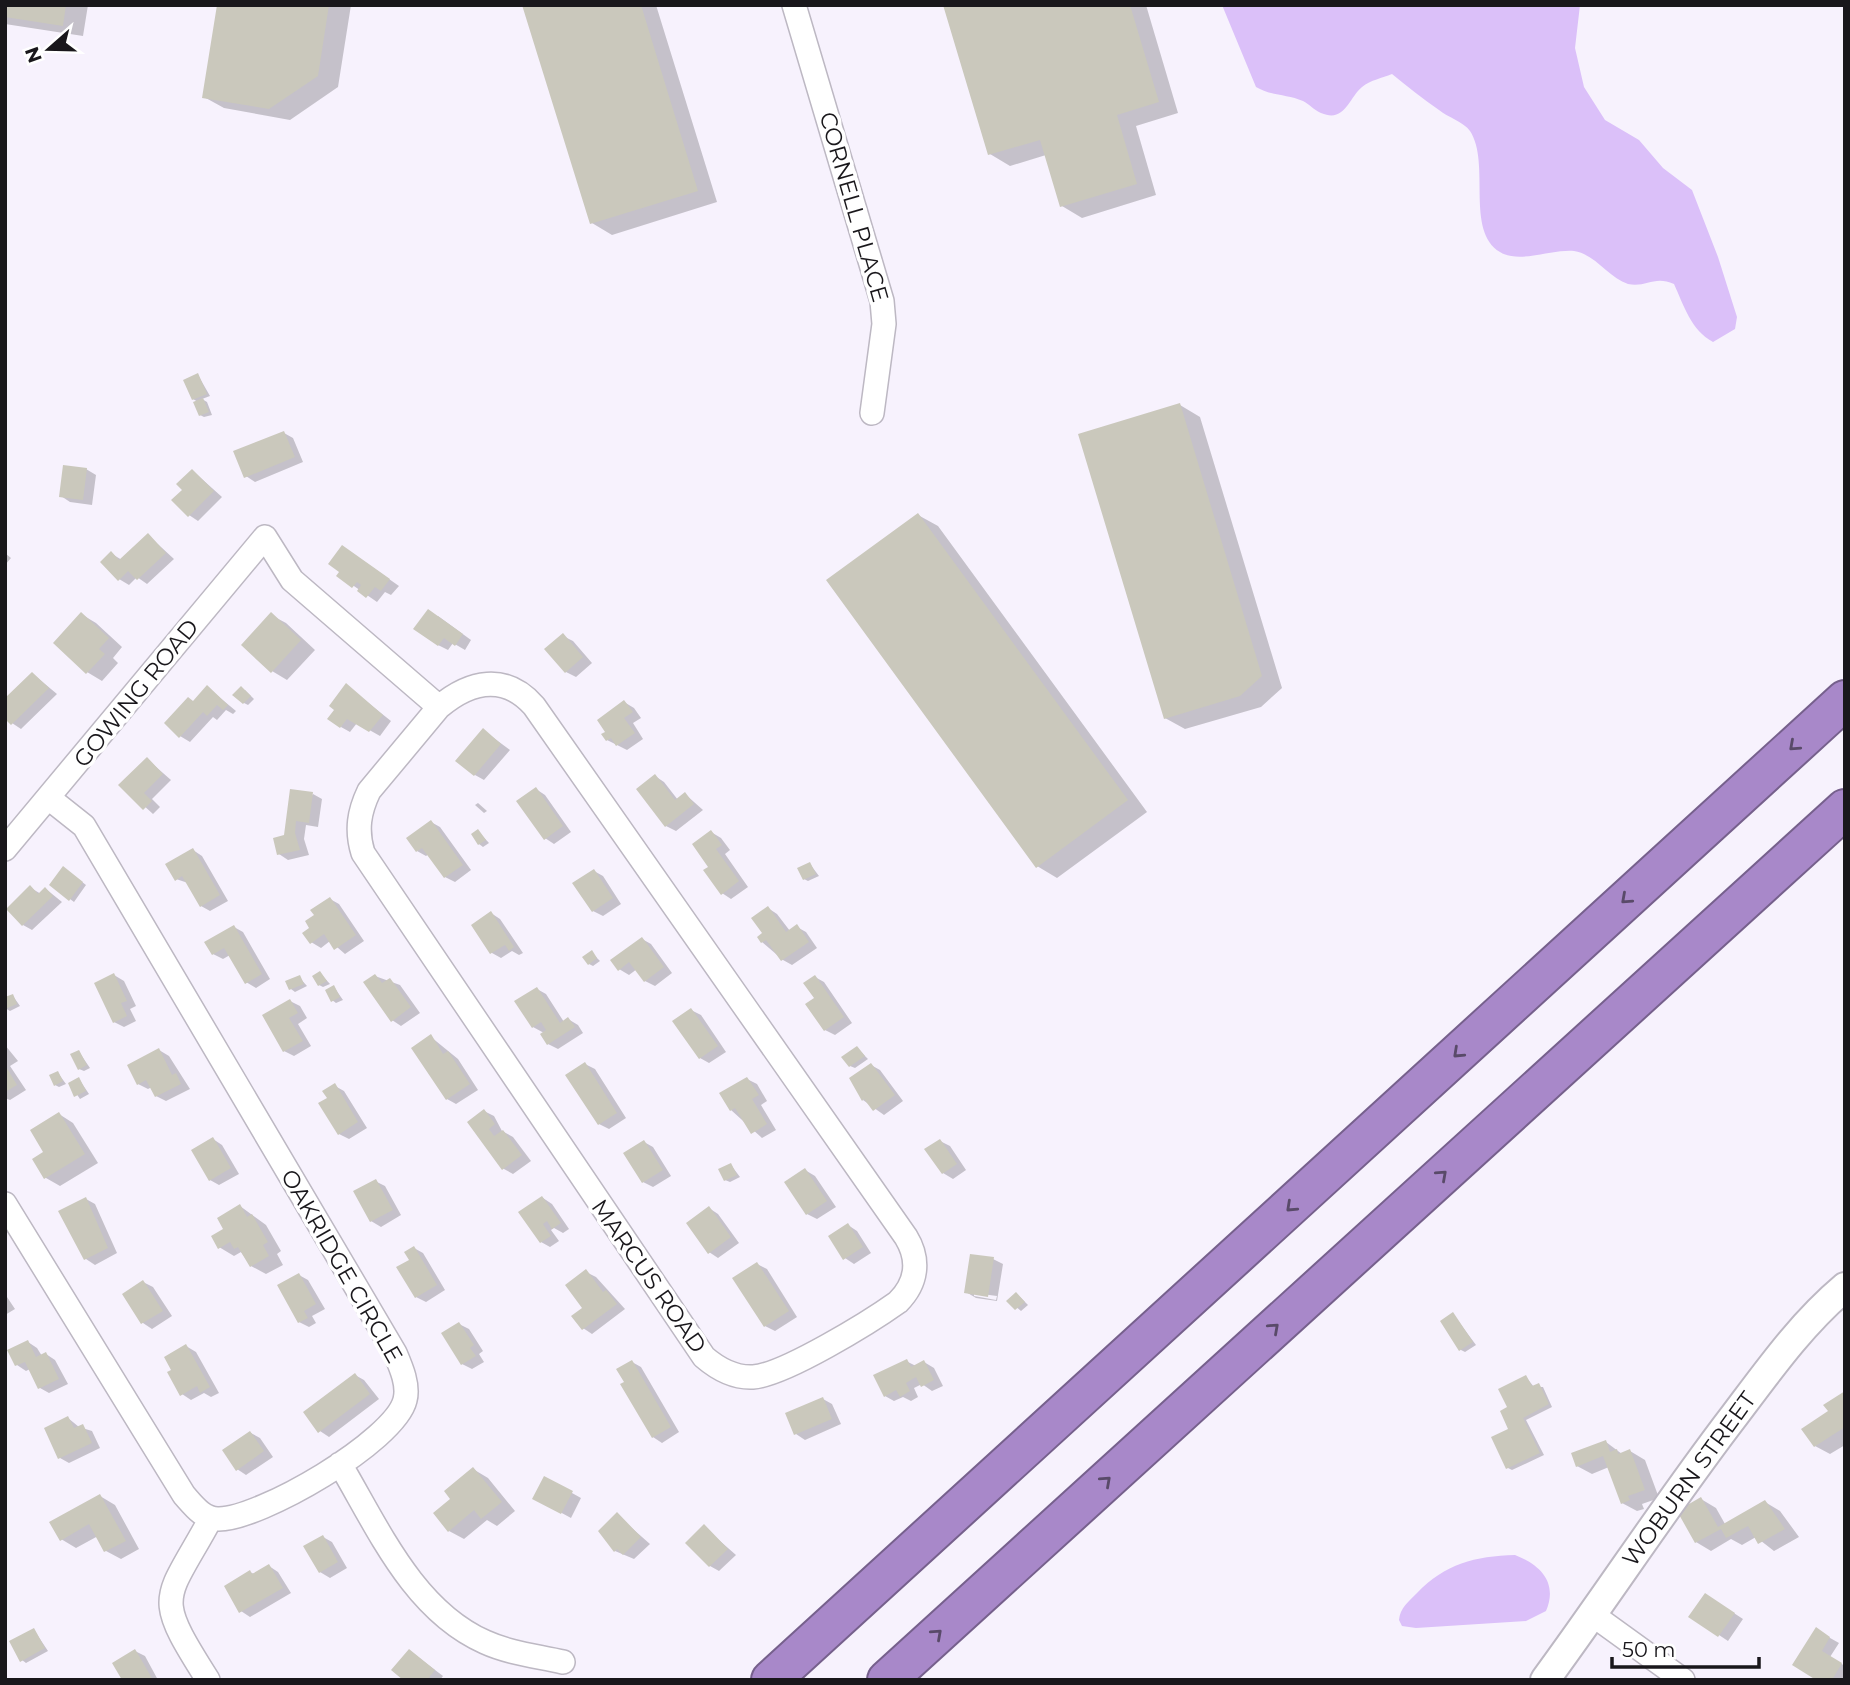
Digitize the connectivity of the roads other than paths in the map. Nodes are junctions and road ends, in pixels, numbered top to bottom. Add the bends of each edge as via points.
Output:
1 (794, 5) edge
2 (872, 414) dead end
3 (1845, 700) edge
4 (439, 707) junction
5 (50, 799) junction
6 (1845, 808) edge
7 (5, 849) edge
8 (5, 1204) edge
9 (1845, 1287) edge
10 (340, 1464) junction
11 (211, 1518) junction
12 (1593, 1615) junction
13 (563, 1662) dead end
14 (208, 1680) edge
15 (771, 1680) edge
16 (887, 1680) edge
17 (1545, 1680) edge
18 (1683, 1680) edge

1 - 2 street, CORNELL PLACE via 882,301
3 -> 15 highway
4 - 4 street, MARCUS ROAD via 365,798 359,823 363,853 704,1357 721,1370 741,1376 772,1373 898,1302 915,1271 914,1253 906,1237 534,706 511,688 489,683 465,688
4 - 5 street, GOWING ROAD via 289,576 265,537
5 - 7 street, GOWING ROAD
5 - 10 street, OAKRIDGE CIRCLE via 83,824 396,1353 406,1389 400,1411 377,1438
16 -> 6 highway
8 - 11 street via 184,1495
9 - 12 street, WOBURN STREET via 1777,1360 1667,1506
10 - 11 street, OAKRIDGE CIRCLE via 256,1510
10 - 13 street via 398,1561 435,1608 485,1642
11 - 14 street via 178,1575 170,1599 175,1626
12 - 17 street, WOBURN STREET
12 - 18 street

